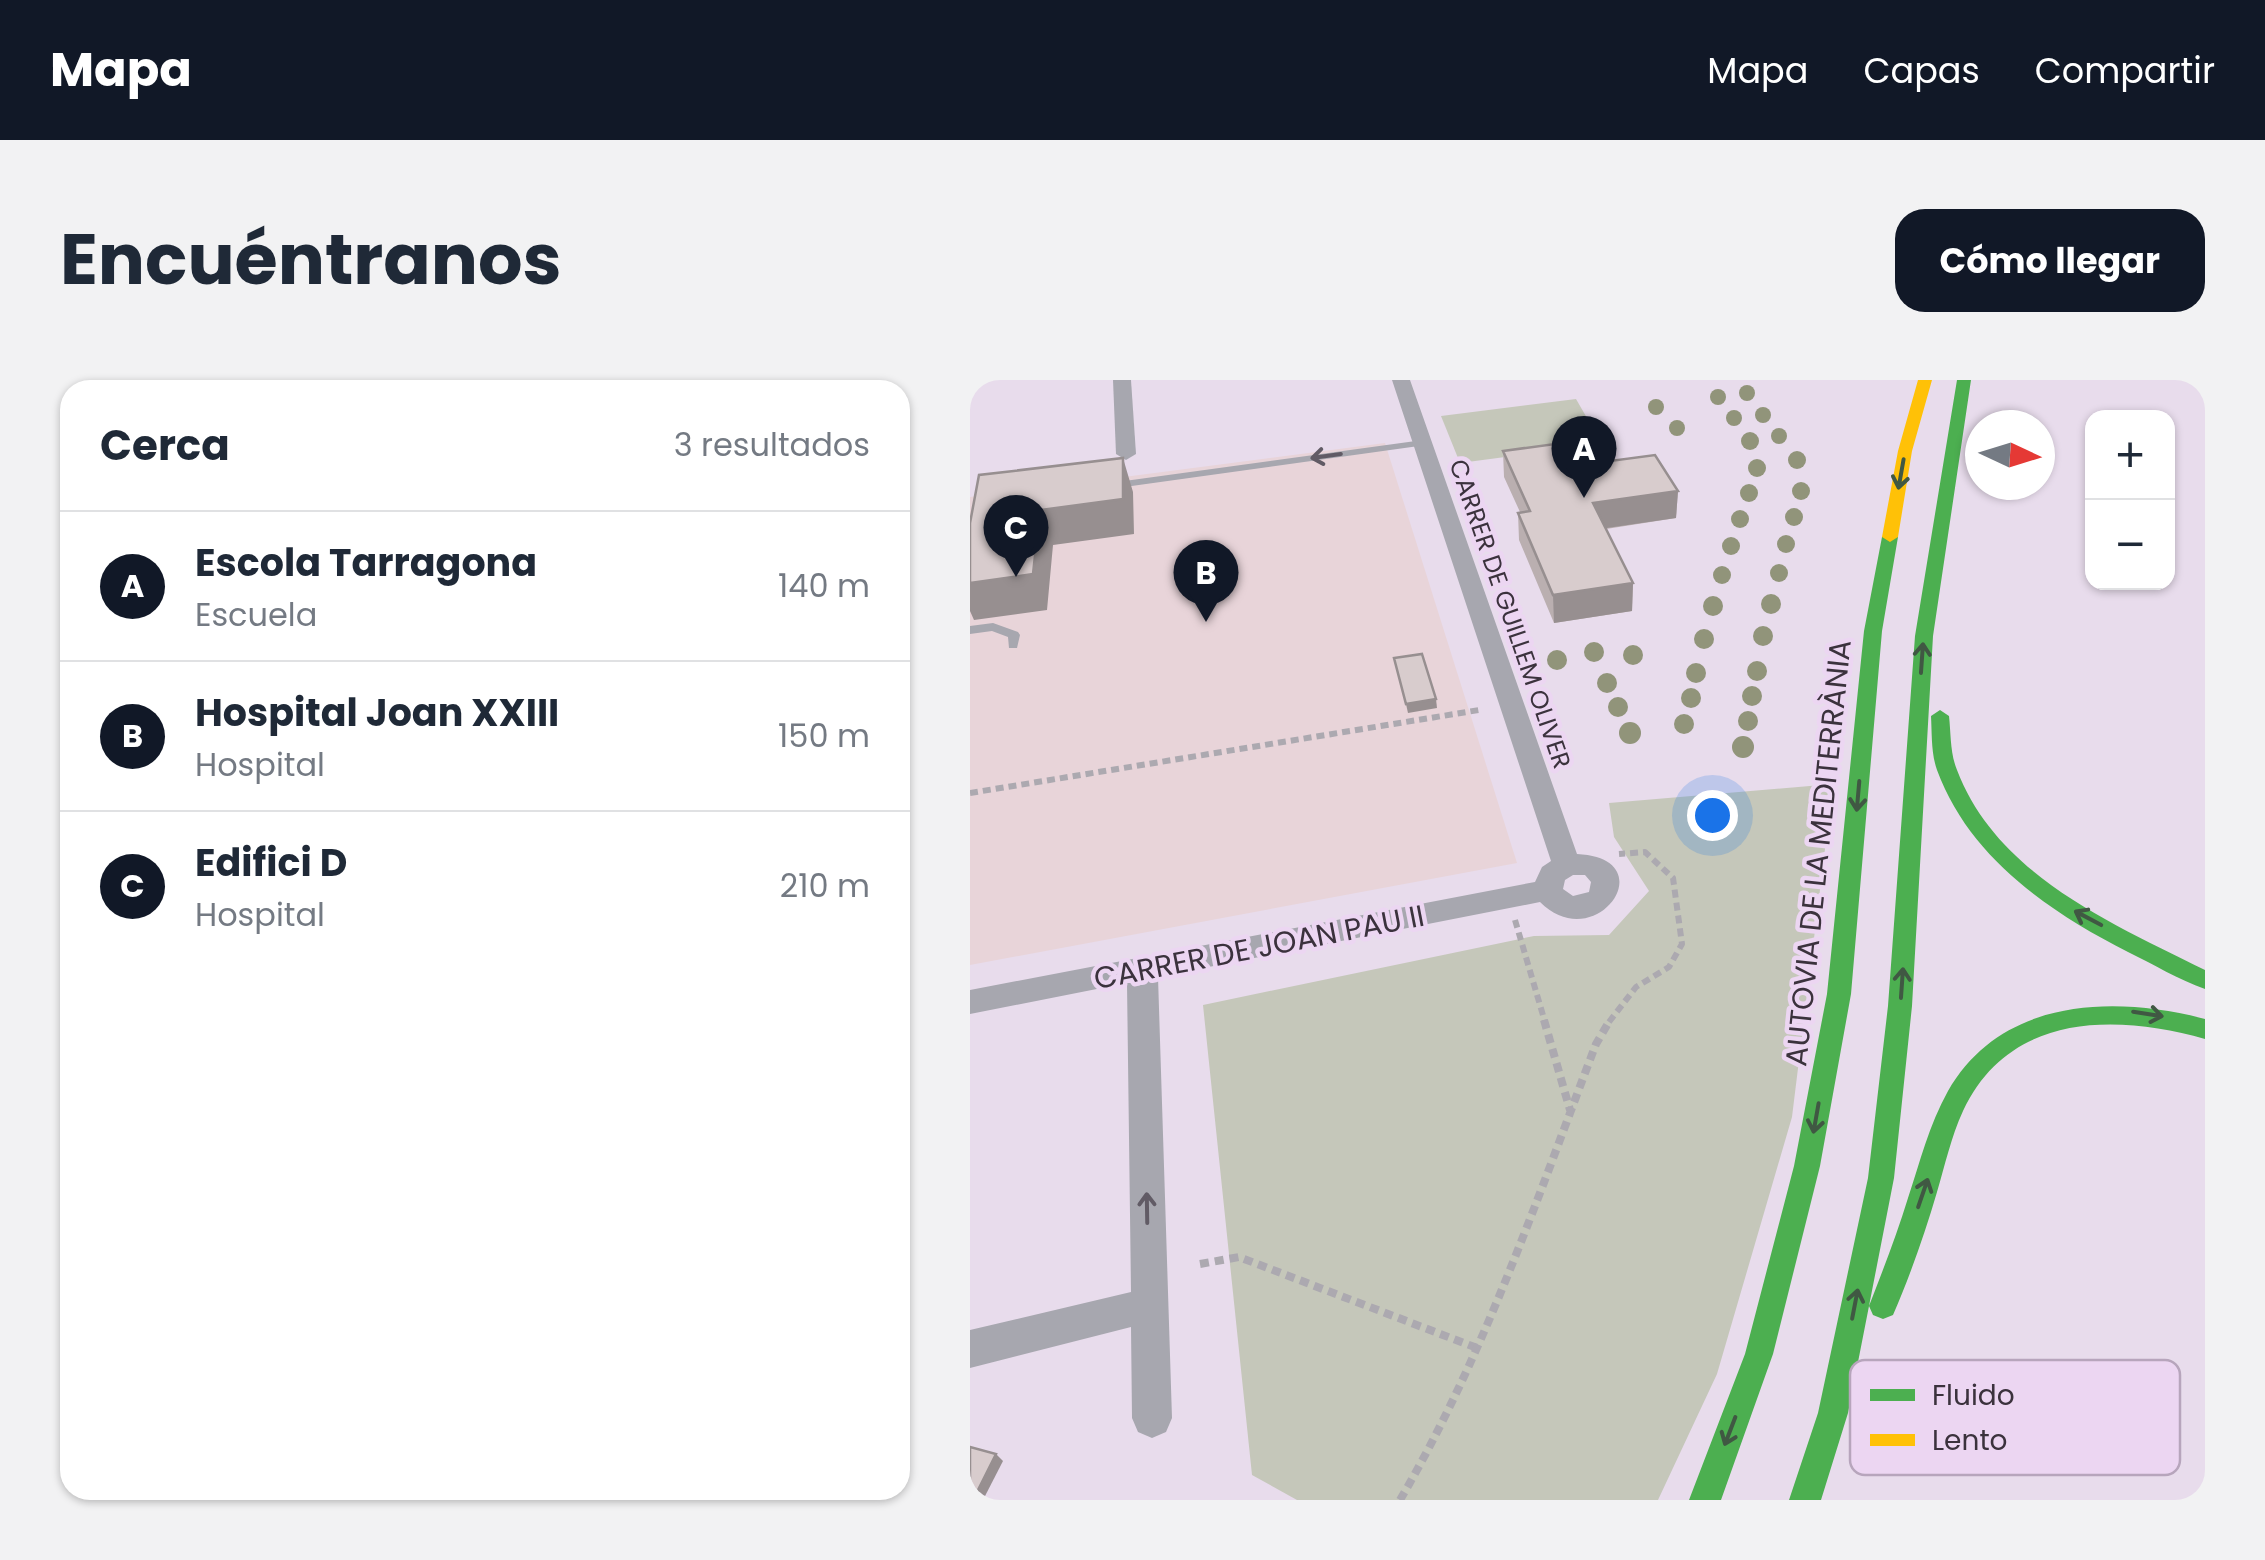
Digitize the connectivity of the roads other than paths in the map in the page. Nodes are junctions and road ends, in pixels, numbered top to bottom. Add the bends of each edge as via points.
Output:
1 (1122, 380) edge
2 (1401, 380) edge
3 (1925, 380) edge
4 (1964, 380) edge
5 (1423, 444) junction
6 (1126, 454) dead end
7 (1106, 486) edge
8 (1938, 534) junction
9 (970, 630) edge
10 (1013, 645) dead end
11 (1567, 865) junction
12 (1547, 890) junction
13 (1142, 970) junction
14 (2205, 980) edge
15 (970, 1002) edge
16 (2205, 1029) edge
17 (1149, 1305) junction
18 (970, 1349) edge
19 (1860, 1360) edge
20 (1850, 1379) edge
21 (1833, 1413) junction
22 (1152, 1418) dead end
23 (1704, 1500) edge
24 (1805, 1500) edge

1 - 6 street
2 - 5 street, CARRER DE GUILLEM OLIVER
3 -> 23 highway, AUTOVIA DE LA MEDITERRÀNIA via 1905,451 1873,631 1839,994 1807,1166 1760,1354
4 - 8 highway
5 -> 7 lane
5 - 11 street, CARRER DE GUILLEM OLIVER
14 -> 8 highway via 2056,902 1991,848 1950,784 1940,724
21 -> 8 highway via 1880,1178
9 - 10 lane via 1006,629
11 - 12 street via 1552,874
11 - 12 street via 1603,874 1603,898 1573,908
12 - 13 street, CARRER DE JOAN PAU II
13 - 15 street, CARRER DE JOAN PAU II
17 -> 13 street
19 -> 16 highway via 1942,1133 1966,1083 1984,1063 2019,1033 2089,1011 2154,1014
17 - 18 street
17 - 22 street
21 -> 20 highway
21 - 24 highway

